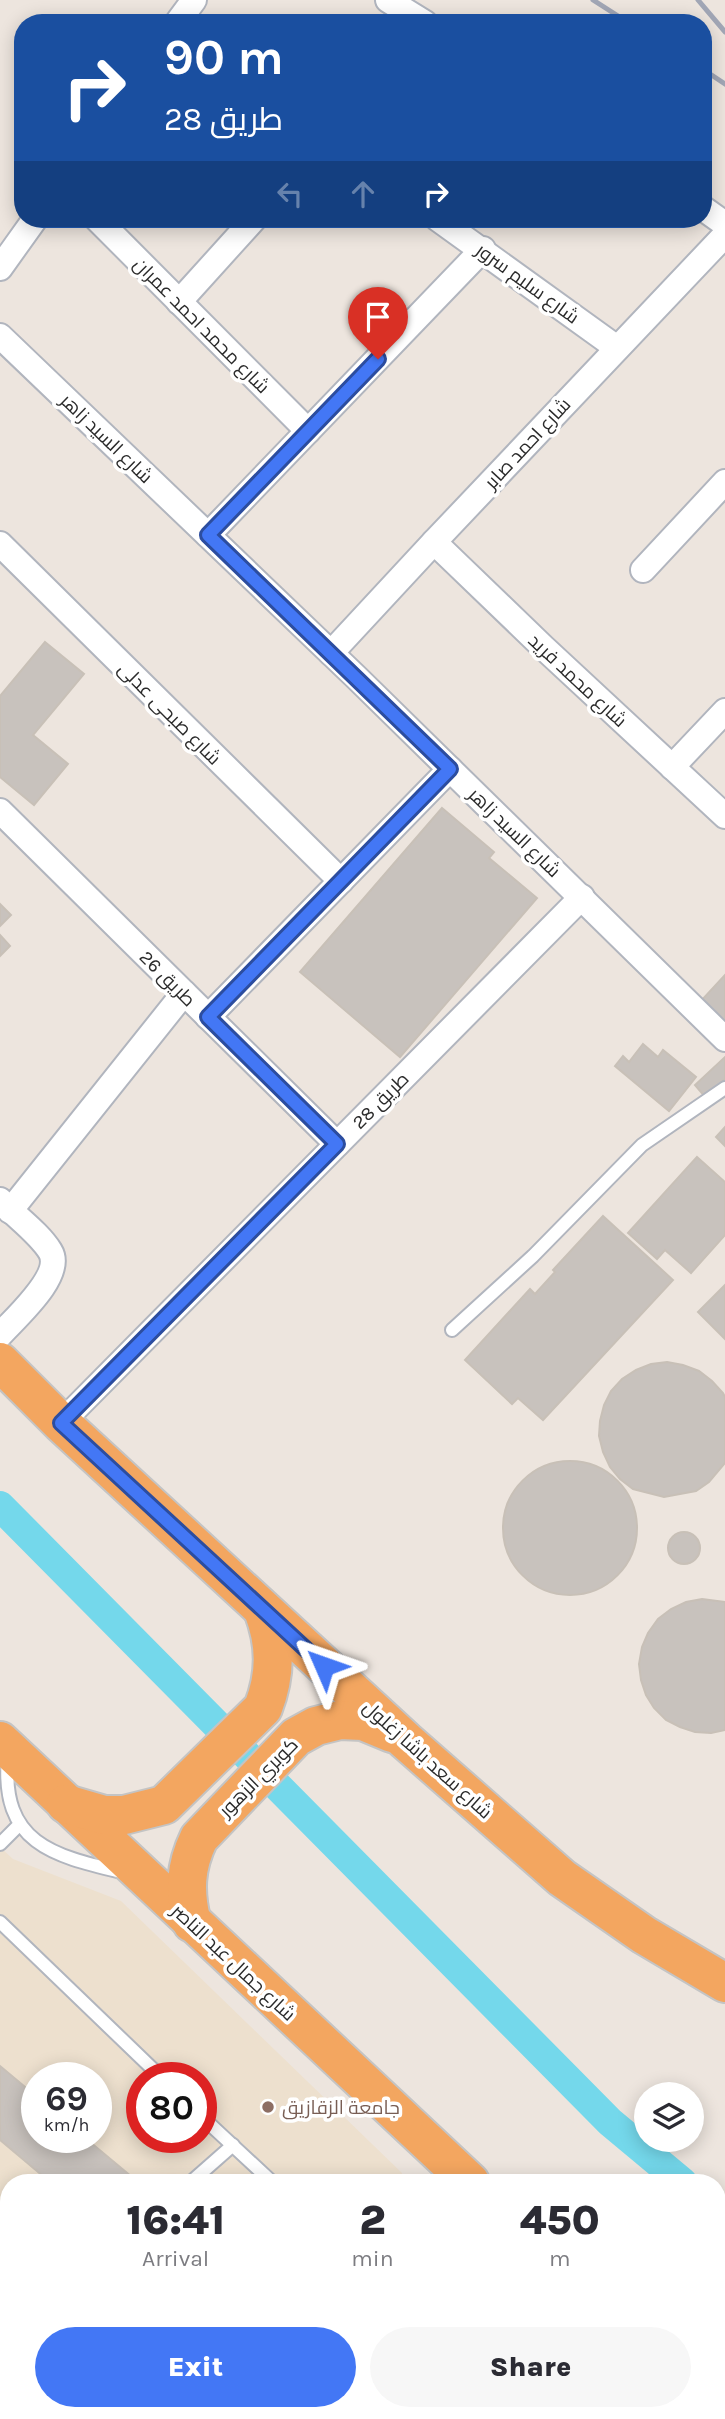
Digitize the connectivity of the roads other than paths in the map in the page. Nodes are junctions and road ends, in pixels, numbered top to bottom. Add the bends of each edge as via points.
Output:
1 (388, 0) edge
2 (411, 14) edge
3 (28, 228) edge
4 (106, 228) edge
5 (246, 228) edge
6 (452, 228) edge
7 (725, 235) edge
8 (483, 249) junction
9 (0, 268) edge
10 (179, 302) junction
11 (0, 336) edge
12 (617, 348) junction
13 (308, 431) junction
14 (725, 482) edge
15 (208, 535) junction
16 (433, 542) junction
17 (0, 544) edge
18 (643, 570) dead end
19 (331, 653) junction
20 (725, 711) edge
21 (672, 767) junction
22 (450, 769) junction
23 (0, 811) edge
24 (725, 816) edge
25 (341, 881) junction
26 (582, 897) junction
27 (184, 993) junction
28 (208, 1017) junction
29 (725, 1039) edge
30 (725, 1088) edge
31 (337, 1144) junction
32 (5, 1205) edge
33 (452, 1330) dead end
34 (0, 1335) edge
35 (0, 1362) edge
36 (61, 1423) junction
37 (263, 1610) junction
38 (406, 1741) junction
39 (5, 1746) edge
40 (64, 1804) junction
41 (17, 1827) junction
42 (0, 1844) edge
43 (144, 1878) junction
44 (0, 1922) edge
45 (192, 1923) junction
46 (725, 1983) edge
47 (145, 2062) edge
48 (217, 2130) edge
49 (233, 2145) junction
50 (452, 2173) edge
51 (200, 2174) edge
52 (264, 2174) edge

1 - 2 street
3 - 9 street
4 - 10 street, شارع محمد احمد عمران
5 - 10 street
6 - 8 street, شارع سليم سرور
7 - 12 street, شارع احمد صابر
8 - 12 street, شارع سليم سرور
8 - 13 street
10 - 13 street, شارع محمد احمد عمران
11 - 15 street, شارع السيد زاهر
12 - 16 street, شارع احمد صابر
13 - 15 street
14 - 18 street
15 - 19 street, شارع السيد زاهر
16 - 19 street, شارع احمد صابر
16 - 21 street, شارع محمد فريد
17 - 25 street, شارع صبحى عدلى
19 - 22 street, شارع السيد زاهر
20 - 21 street
21 - 24 street, شارع محمد فريد
22 - 25 street
22 - 26 street, شارع السيد زاهر
23 - 27 street, طريق 26
25 - 28 street
26 - 29 street, شارع السيد زاهر
26 - 31 street, طريق 28
27 - 28 street, طريق 26
27 - 32 street
28 - 31 street, طريق 26
30 - 33 lane via 642,1144 533,1256
31 - 36 street, طريق 28
32 - 34 street via 49,1249 54,1266 48,1282
35 - 36 highway, شارع سعد باشا زغلول
36 - 37 highway, شارع سعد باشا زغلول
37 - 38 highway, شارع سعد باشا زغلول
37 - 40 highway via 272,1639 274,1670 263,1708 164,1805 104,1815
38 - 45 highway, كوبري الزهور via 386,1728 340,1720 296,1737 198,1838 186,1888
38 - 46 highway, شارع سعد باشا زغلول via 562,1878 644,1936
39 - 40 highway, شارع جمال عبد الناصر
39 - 41 lane via 4,1792
40 - 43 highway, شارع جمال عبد الناصر
41 - 42 lane
41 - 43 lane via 57,1854
43 - 45 highway, شارع جمال عبد الناصر
44 - 47 lane
45 - 50 highway, شارع جمال عبد الناصر
48 - 49 lane
49 - 51 lane
49 - 52 lane

